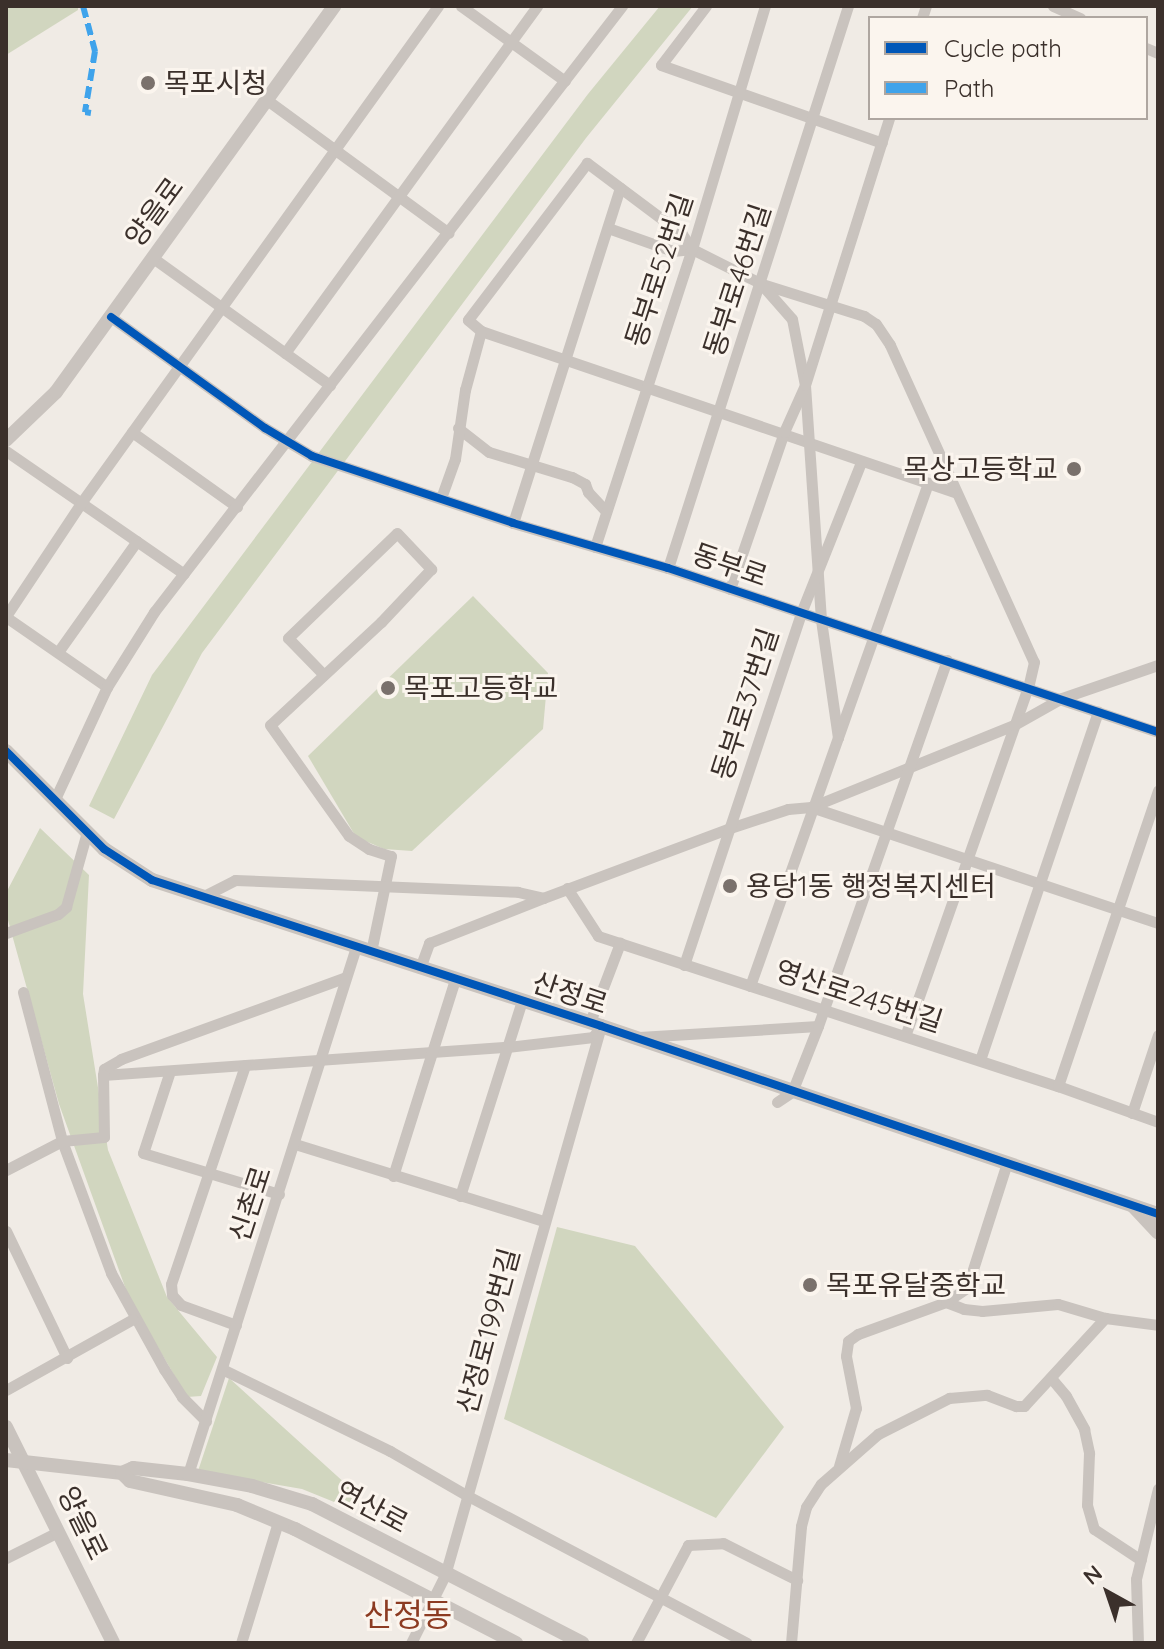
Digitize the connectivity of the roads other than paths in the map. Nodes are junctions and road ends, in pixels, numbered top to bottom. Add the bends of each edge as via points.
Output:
1 (334, 6) edge
2 (438, 6) edge
3 (461, 6) edge
4 (537, 6) edge
5 (622, 6) edge
6 (706, 6) edge
7 (765, 6) edge
8 (848, 6) edge
9 (1053, 6) edge
10 (1076, 16) edge
11 (510, 42) junction
12 (565, 81) junction
13 (739, 92) junction
14 (267, 100) junction
15 (814, 118) junction
16 (888, 120) edge
17 (882, 143) junction
18 (334, 151) junction
19 (620, 188) junction
20 (398, 196) junction
21 (608, 228) junction
22 (449, 233) junction
23 (692, 249) junction
24 (153, 258) junction
25 (762, 284) junction
26 (832, 305) junction
27 (222, 307) junction
28 (111, 317) junction
29 (481, 331) junction
30 (285, 353) junction
31 (565, 358) junction
32 (179, 367) junction
33 (330, 385) junction
34 (805, 385) junction
35 (647, 386) junction
36 (720, 411) junction
37 (458, 428) junction
38 (132, 432) junction
39 (784, 432) junction
40 (6, 440) edge
41 (287, 442) junction
42 (807, 442) junction
43 (6, 451) edge
44 (861, 462) junction
45 (532, 466) junction
46 (928, 483) junction
47 (954, 492) junction
48 (441, 498) junction
49 (81, 503) junction
50 (237, 507) junction
51 (606, 511) junction
52 (513, 523) junction
53 (137, 541) junction
54 (595, 547) junction
55 (668, 568) junction
56 (818, 568) junction
57 (184, 574) junction
58 (730, 589) junction
59 (801, 613) junction
60 (6, 616) edge
61 (821, 620) junction
62 (876, 638) junction
63 (58, 652) junction
64 (947, 660) junction
65 (1158, 665) edge
66 (323, 674) junction
67 (107, 687) junction
68 (1028, 687) junction
69 (1062, 698) junction
70 (1098, 711) junction
71 (1014, 725) junction
72 (1158, 732) edge
73 (838, 738) junction
74 (6, 751) edge
75 (911, 766) junction
76 (1158, 790) edge
77 (55, 799) junction
78 (811, 807) junction
79 (730, 828) junction
80 (87, 832) junction
81 (888, 834) junction
82 (966, 858) junction
83 (1039, 883) junction
84 (386, 887) junction
85 (567, 888) junction
86 (202, 897) junction
87 (543, 898) junction
88 (1118, 910) junction
89 (1158, 923) edge
90 (6, 933) edge
91 (620, 943) junction
92 (356, 947) junction
93 (371, 952) junction
94 (684, 965) junction
95 (420, 968) junction
96 (346, 977) junction
97 (455, 979) junction
98 (750, 986) junction
99 (23, 992) dead end
100 (522, 1001) junction
101 (824, 1009) junction
102 (595, 1024) junction
103 (818, 1026) junction
104 (1158, 1035) edge
105 (905, 1036) junction
106 (634, 1037) junction
107 (507, 1047) junction
108 (434, 1053) junction
109 (321, 1059) junction
110 (980, 1060) junction
111 (245, 1065) junction
112 (170, 1071) junction
113 (103, 1075) junction
114 (1058, 1086) junction
115 (792, 1092) junction
116 (777, 1102) dead end
117 (1132, 1113) junction
118 (1158, 1122) edge
119 (62, 1141) junction
120 (295, 1144) junction
121 (1007, 1163) junction
122 (6, 1170) edge
123 (208, 1173) junction
124 (393, 1176) junction
125 (279, 1194) junction
126 (460, 1196) junction
127 (1158, 1199) edge
128 (1131, 1204) junction
129 (1158, 1214) edge
130 (543, 1221) junction
131 (6, 1231) edge
132 (1158, 1233) edge
133 (946, 1302) junction
134 (1105, 1318) junction
135 (133, 1319) junction
136 (236, 1325) junction
137 (1158, 1325) edge
138 (67, 1358) junction
139 (222, 1369) junction
140 (1051, 1378) junction
141 (6, 1390) edge
142 (206, 1421) junction
143 (6, 1427) edge
144 (6, 1460) edge
145 (24, 1462) junction
146 (839, 1467) junction
147 (122, 1473) junction
148 (188, 1474) junction
149 (1158, 1489) edge
150 (468, 1496) junction
151 (278, 1522) junction
152 (58, 1532) junction
153 (6, 1558) edge
154 (1141, 1560) junction
155 (445, 1575) junction
156 (797, 1580) junction
157 (659, 1596) junction
158 (433, 1600) junction
159 (113, 1643) edge
160 (241, 1643) edge
161 (411, 1643) edge
162 (516, 1643) edge
163 (582, 1643) edge
164 (636, 1643) edge
165 (747, 1643) edge
166 (791, 1643) edge
167 (1138, 1643) edge

1 - 14 street, 양을로
2 - 18 street
3 - 11 street
4 - 11 street
5 - 12 street
6 - 13 street via 661,65
7 - 13 street, 동부로52번길
8 - 15 street, 동부로46번길
9 - 10 street
11 - 12 street
11 - 20 street
12 - 22 street
13 - 15 street
13 - 23 street, 동부로52번길
14 - 18 street
14 - 24 street, 양을로
15 - 17 street
15 - 25 street, 동부로46번길
16 - 17 street
17 - 26 street
18 - 20 street
18 - 27 street
19 - 21 street
19 - 23 street via 682,234
19 - 29 street via 587,163 468,320
20 - 22 street
20 - 30 street
21 - 23 street via 673,251
21 - 31 street
22 - 33 street
23 - 25 street
23 - 35 street, 동부로52번길
24 - 27 street
24 - 28 street, 양을로
25 - 26 street
25 - 34 street via 792,319
25 - 36 street, 동부로46번길
26 - 34 street
26 - 47 street via 869,319 885,337
27 - 30 street
27 - 32 street
28 - 32 street, 동부로
28 - 40 street, 양을로 via 56,392
29 - 31 street
29 - 37 street
30 - 33 street
31 - 35 street
31 - 45 street
32 - 38 street
32 - 41 street, 동부로
33 - 41 street
34 - 39 street
34 - 42 street
35 - 36 street
35 - 51 street, 동부로52번길
36 - 39 street
36 - 55 street, 동부로46번길
37 - 45 street via 489,452
37 - 48 street via 455,459
38 - 49 street
38 - 50 street
39 - 42 street
39 - 58 street
41 - 48 street, 동부로 via 323,460
41 - 50 street
42 - 44 street
42 - 56 street
43 - 49 street
44 - 46 street
44 - 56 street, 동부로37번길
45 - 51 street via 585,484
45 - 52 street
46 - 47 street
46 - 62 street
47 - 68 street via 1034,662
48 - 52 street, 동부로
49 - 53 street
49 - 60 street
50 - 57 street
51 - 54 street, 동부로52번길
52 - 54 street, 동부로
53 - 57 street
53 - 63 street
54 - 55 street, 동부로
55 - 58 street, 동부로
56 - 59 street, 동부로37번길
56 - 61 street
57 - 67 street
58 - 59 street, 동부로
59 - 61 street, 동부로
59 - 79 street, 동부로37번길
60 - 63 street
61 - 62 street, 동부로
61 - 73 street
62 - 64 street, 동부로
62 - 73 street
63 - 67 street
64 - 68 street, 동부로
64 - 75 street
65 - 69 street
66 - 66 street via 288,638 397,533 431,569
66 - 84 street via 270,725 349,836 391,856
67 - 77 street
68 - 69 street, 동부로
68 - 71 street
69 - 70 street, 동부로
69 - 71 street
70 - 72 street, 동부로
70 - 83 street
71 - 75 street
71 - 82 street
73 - 78 street
74 - 77 street, 산정로
75 - 78 street
75 - 81 street
76 - 88 street
77 - 80 street, 산정로
78 - 79 street
78 - 81 street
78 - 98 street
79 - 85 street
79 - 94 street, 동부로37번길
80 - 86 street, 산정로 via 138,873
80 - 90 street via 66,907
81 - 82 street
81 - 101 street
82 - 83 street
82 - 105 street
83 - 88 street
83 - 110 street
84 - 86 street via 235,880
84 - 87 street via 518,892
84 - 93 street
85 - 87 street
85 - 91 street, 영산로245번길 via 598,936
86 - 92 street, 산정로
87 - 95 street via 429,943
88 - 89 street
88 - 114 street
91 - 94 street, 영산로245번길
91 - 102 street, 산정로199번길
92 - 93 street, 산정로
92 - 96 street, 신촌로
93 - 95 street, 산정로
94 - 98 street, 영산로245번길
95 - 97 street, 산정로
96 - 109 street, 신촌로
96 - 113 street via 121,1059
97 - 100 street, 산정로
97 - 108 street
98 - 101 street, 영산로245번길
99 - 119 street
100 - 102 street, 산정로
100 - 107 street
101 - 103 street
101 - 105 street, 영산로245번길
102 - 106 street, 산정로
102 - 107 street via 593,1037
102 - 130 street, 산정로199번길
103 - 106 street
103 - 115 street
104 - 117 street
105 - 110 street, 영산로245번길
106 - 115 street, 산정로
107 - 108 street
107 - 126 street
108 - 109 street
108 - 124 street
109 - 111 street
109 - 120 street, 신촌로
110 - 114 street, 영산로245번길
111 - 112 street
111 - 123 street
112 - 113 street
112 - 123 street via 143,1153
113 - 119 street via 104,1137
114 - 117 street, 영산로245번길
115 - 116 street
115 - 121 street, 산정로
117 - 118 street, 영산로245번길
119 - 122 street
119 - 135 street
120 - 124 street
120 - 125 street, 신촌로
121 - 128 street, 산정로
121 - 133 street via 969,1284
123 - 125 street
123 - 136 street via 171,1284 172,1295 181,1305
124 - 126 street
125 - 136 street, 신촌로
126 - 130 street
127 - 128 street
128 - 129 street, 산정로
128 - 132 street
130 - 150 street, 산정로199번길
131 - 138 street
133 - 134 street via 982,1311 1058,1304
133 - 146 street via 848,1341 856,1408
134 - 137 street
134 - 140 street
135 - 138 street
135 - 142 street via 182,1397
136 - 139 street, 신촌로
138 - 141 street
139 - 142 street, 신촌로
139 - 150 street via 390,1451
140 - 146 street via 1024,1406 974,1394 918,1410
140 - 154 street via 1084,1429 1089,1453 1087,1505 1094,1529
142 - 148 street, 신촌로
143 - 145 street, 양을로
144 - 145 street, 연산로
145 - 147 street, 연산로
145 - 152 street, 양을로
146 - 156 street via 806,1507
147 - 148 street, 연산로 via 133,1468
147 - 151 street, 연산로 via 130,1481 237,1505
148 - 155 street, 연산로 via 312,1504
149 - 154 street
150 - 155 street, 산정로199번길
150 - 157 street
151 - 158 street, 연산로
151 - 160 street
152 - 153 street
152 - 159 street, 양을로
154 - 167 street via 1136,1579
155 - 158 street, 산정로199번길
155 - 163 street, 연산로
156 - 157 street via 723,1543 684,1549
156 - 166 street
157 - 164 street
157 - 165 street
158 - 161 street, 산정로199번길
158 - 162 street, 연산로

